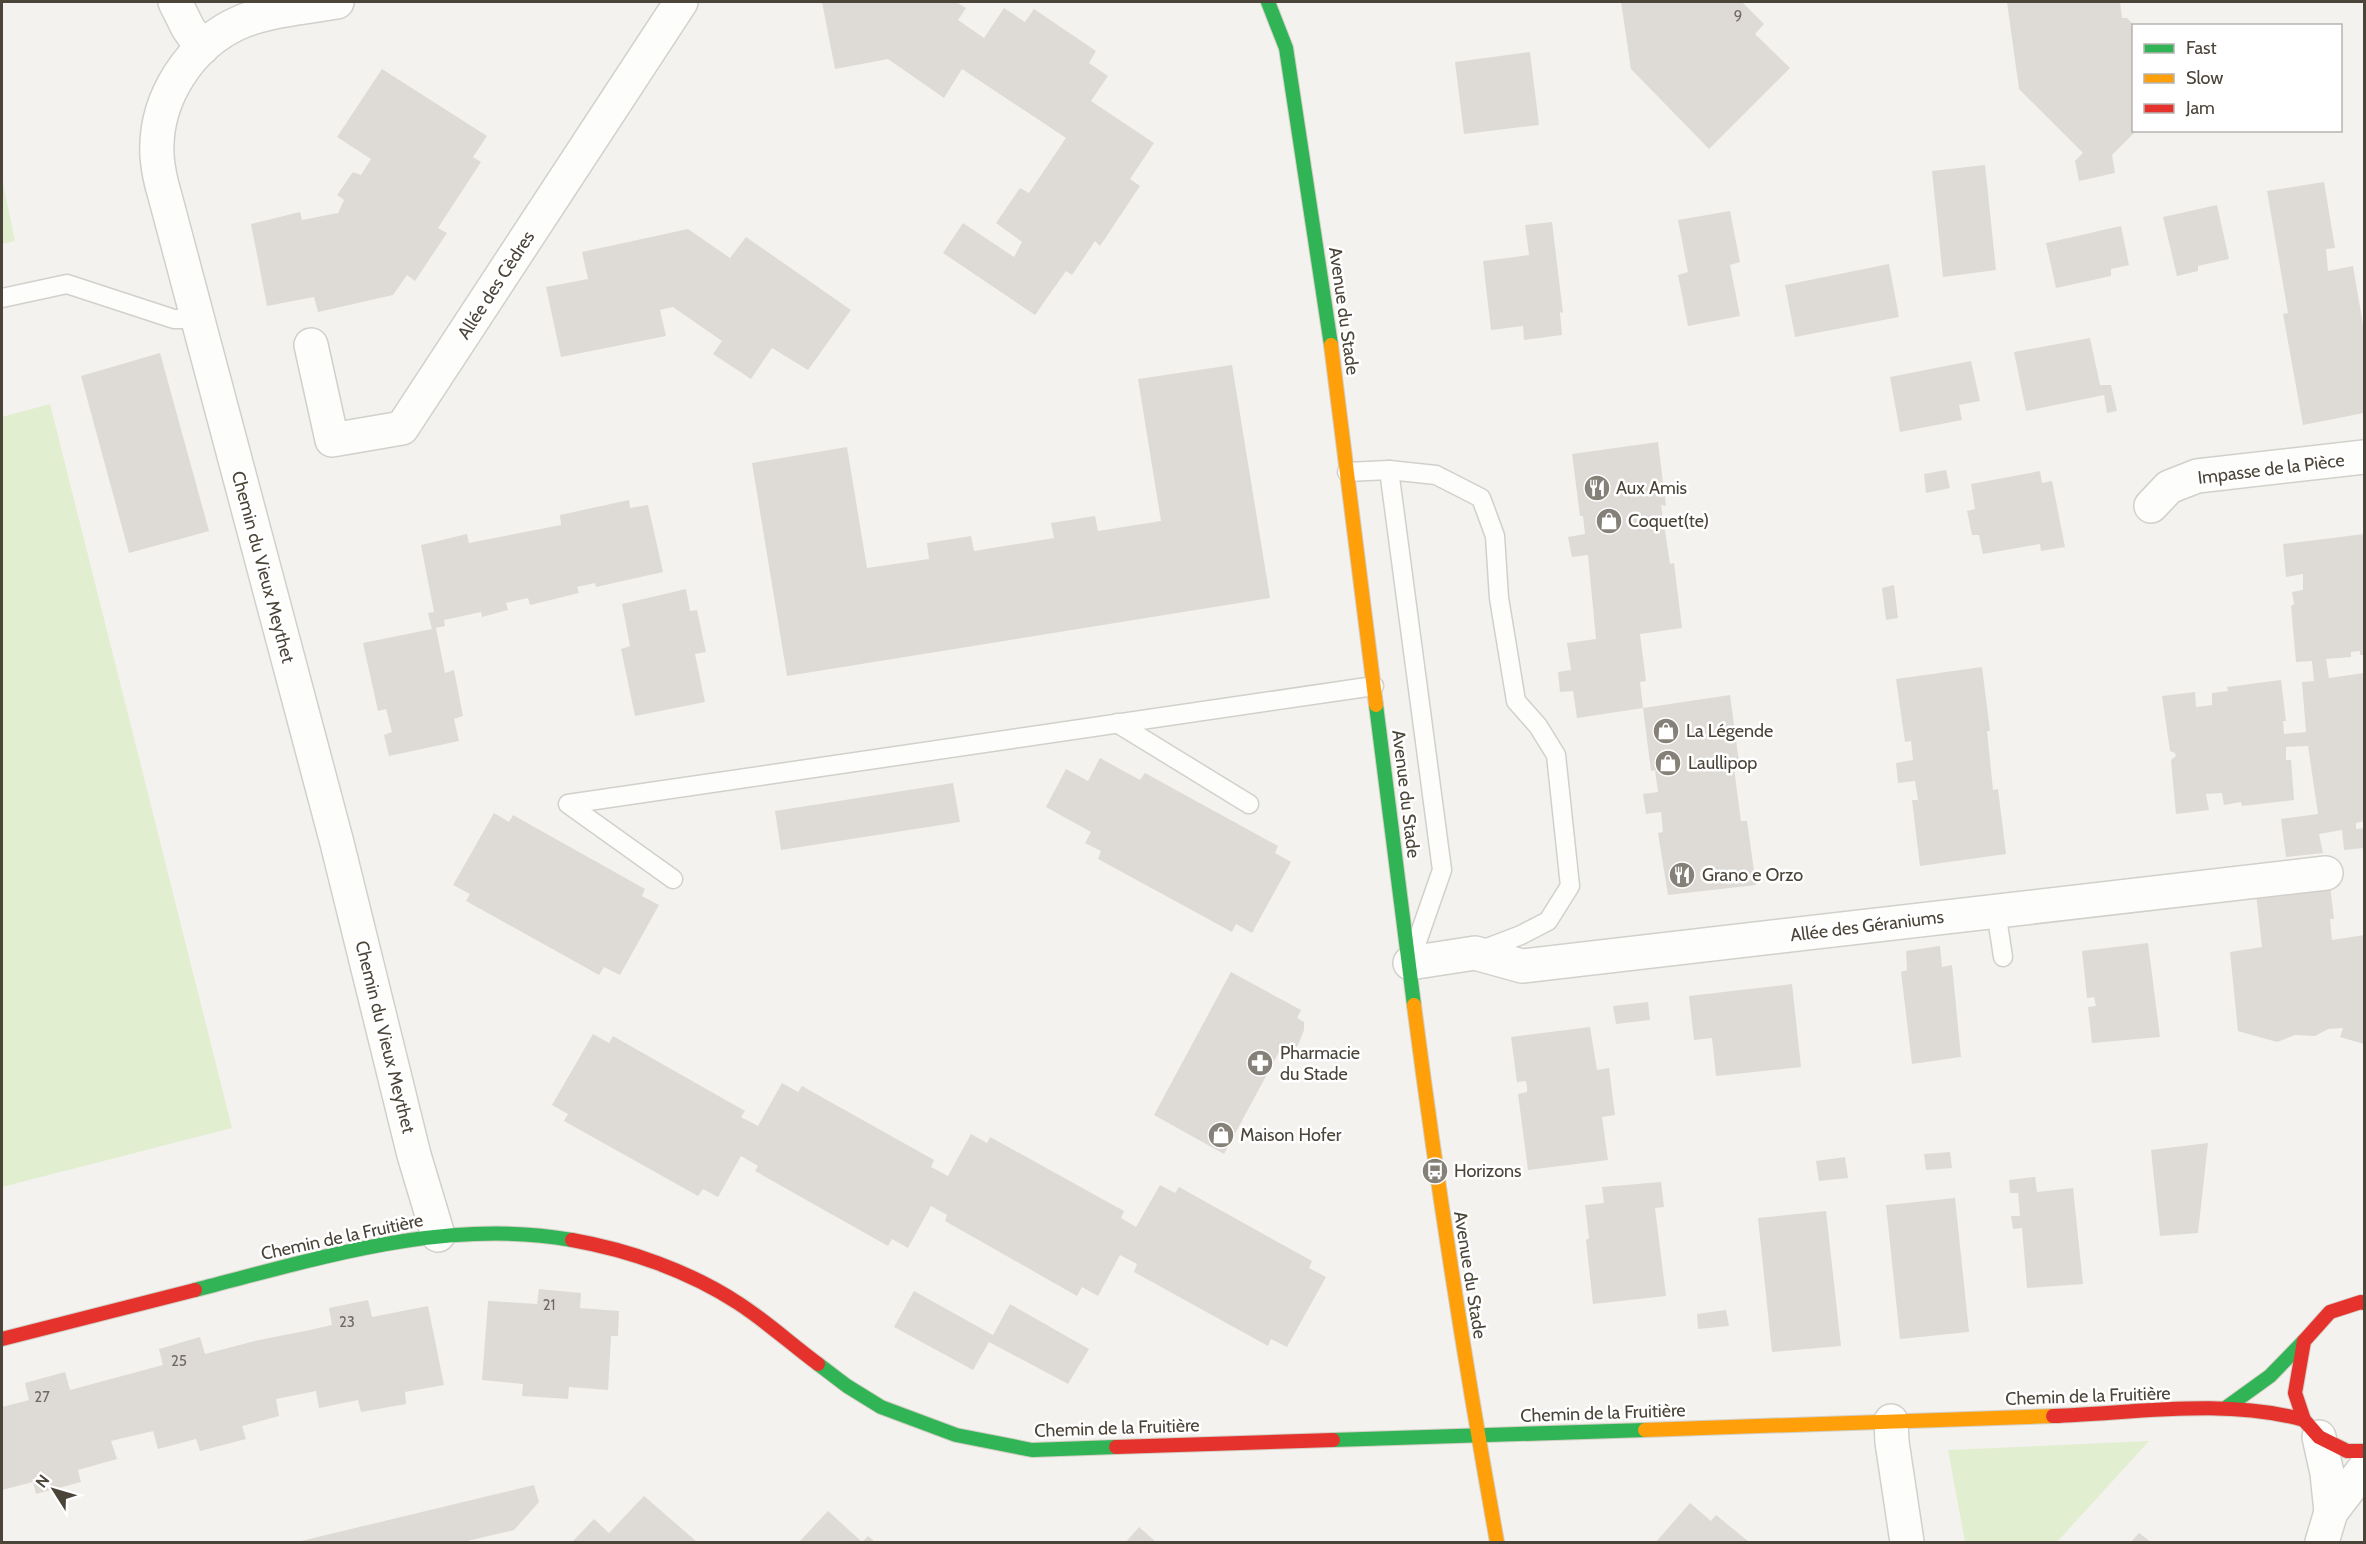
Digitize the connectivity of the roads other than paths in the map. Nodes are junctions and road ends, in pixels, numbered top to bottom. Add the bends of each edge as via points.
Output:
1 (175, 2) edge
2 (337, 2) edge
3 (681, 2) edge
4 (1268, 2) edge
5 (1289, 13) dead end
6 (202, 48) junction
7 (1286, 48) junction
8 (2, 298) edge
9 (198, 319) junction
10 (311, 345) dead end
11 (2364, 457) edge
12 (1389, 470) junction
13 (1347, 472) junction
14 (2151, 506) dead end
15 (1374, 686) junction
16 (1117, 723) junction
17 (1249, 804) dead end
18 (2326, 873) dead end
19 (673, 879) dead end
20 (1996, 911) junction
21 (1475, 953) junction
22 (2002, 957) dead end
23 (1410, 963) junction
24 (438, 1234) junction
25 (2363, 1302) edge
26 (2, 1339) edge
27 (2304, 1341) junction
28 (2227, 1407) junction
29 (1891, 1421) junction
30 (2311, 1428) junction
31 (1479, 1436) junction
32 (2364, 1451) edge
33 (2364, 1469) edge
34 (2331, 1512) junction
35 (1497, 1542) edge
36 (1907, 1542) edge
37 (2322, 1542) edge

1 - 6 street
2 - 6 street, Chemin du Vieux Meythet via 244,21
3 - 10 street, Allée des Cèdres via 402,428 332,440
4 - 7 street, Avenue du Stade
5 - 7 street, Avenue du Stade
6 - 9 street, Chemin du Vieux Meythet via 170,91 157,144 159,171
7 - 13 street, Avenue du Stade
8 - 9 lane via 67,284 174,319
9 - 24 street, Chemin du Vieux Meythet via 337,843 414,1155
11 - 14 street, Impasse de la Pièce via 2197,476 2169,487
12 - 13 lane
12 - 21 lane via 1436,475 1481,498 1495,536 1499,598 1516,701 1556,754 1570,886 1548,921
12 - 23 lane via 1442,870
13 - 15 street, Avenue du Stade
15 - 16 lane
15 - 23 street, Avenue du Stade
16 - 17 lane
16 - 19 lane via 568,804
18 - 20 street, Allée des Géraniums
20 - 21 street, Allée des Géraniums via 1522,966
20 - 22 lane
21 - 23 street, Allée des Géraniums
23 - 31 street, Avenue du Stade via 1435,1171
24 - 26 street, Chemin de la Fruitière via 284,1266
24 - 31 street, Chemin de la Fruitière via 562,1238 644,1257 722,1293 881,1407 980,1441 1051,1450
25 - 27 street via 2330,1312
27 - 28 street via 2270,1376
27 - 30 street via 2295,1393
28 - 29 street, Chemin de la Fruitière
28 - 30 street, Chemin de la Fruitière via 2280,1412
29 - 31 street, Chemin de la Fruitière
29 - 36 street
30 - 32 street, Chemin de la Fruitière via 2347,1451
30 - 34 street via 2327,1473
31 - 35 street, Avenue du Stade
33 - 34 street
34 - 37 street

